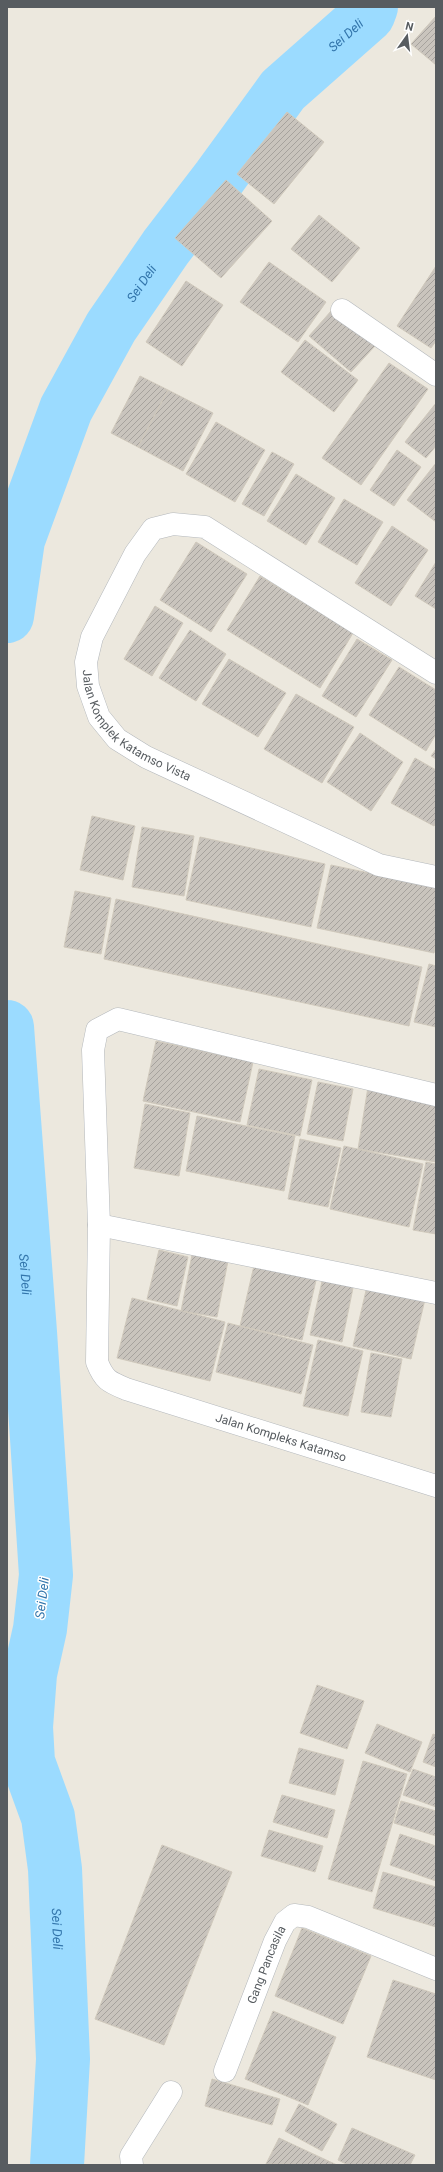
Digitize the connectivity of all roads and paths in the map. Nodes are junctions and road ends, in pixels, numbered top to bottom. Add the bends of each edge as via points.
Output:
1 (342, 310) dead end
2 (436, 375) edge
3 (436, 672) edge
4 (436, 877) edge
5 (436, 1095) edge
6 (99, 1226) junction
7 (436, 1294) edge
8 (436, 1486) edge
9 (436, 1969) edge
10 (225, 2071) dead end
11 (171, 2092) dead end
12 (132, 2165) edge

1 - 2 street
3 - 4 street, Jalan Komplek Katamso Vista via 205,527 173,524 153,529 135,554 92,637 86,662 88,686 99,717 117,739 146,757 379,865
5 - 6 street, Jalan Kompleks Katamso via 118,1019 97,1030 94,1050
6 - 7 street
6 - 8 street, Jalan Kompleks Katamso via 97,1362 101,1374 108,1381 126,1389
9 - 10 street, Gang Pancasila via 308,1917 294,1915 285,1922 275,1941
11 - 12 street via 132,2156

